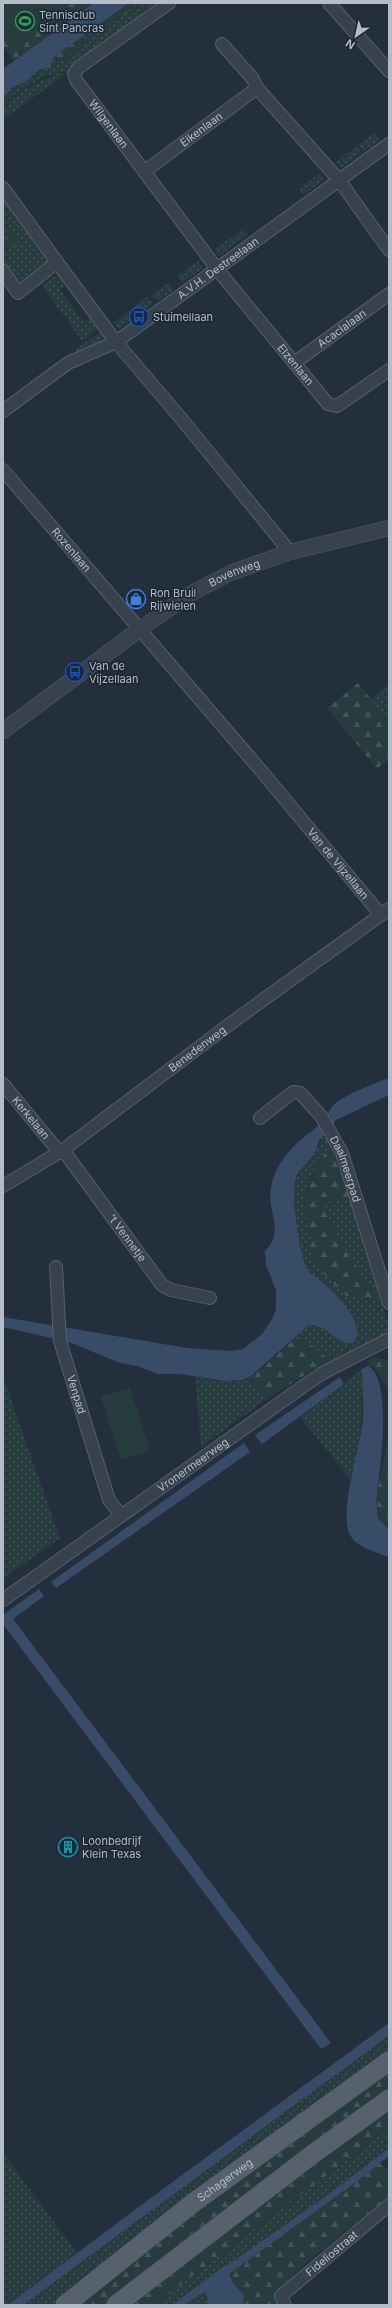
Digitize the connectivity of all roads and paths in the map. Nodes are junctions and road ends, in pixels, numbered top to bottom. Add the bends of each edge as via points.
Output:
1 (169, 3) edge
2 (329, 3) edge
3 (222, 44) dead end
4 (389, 71) edge
5 (257, 88) junction
6 (389, 144) edge
7 (145, 171) junction
8 (339, 180) junction
9 (3, 188) edge
10 (389, 250) edge
11 (57, 262) junction
12 (216, 269) junction
13 (3, 271) edge
14 (389, 294) edge
15 (116, 342) junction
16 (294, 363) junction
17 (389, 370) edge
18 (3, 411) edge
19 (3, 470) edge
20 (389, 528) edge
21 (290, 552) junction
22 (140, 628) junction
23 (3, 732) edge
24 (385, 912) edge
25 (3, 1084) edge
26 (260, 1118) dead end
27 (61, 1152) junction
28 (3, 1186) edge
29 (56, 1267) dead end
30 (210, 1298) dead end
31 (389, 1303) edge
32 (389, 1339) edge
33 (121, 1515) junction
34 (3, 1600) edge
35 (389, 2061) edge
36 (389, 2099) edge
37 (389, 2204) edge
38 (65, 2305) edge
39 (116, 2305) edge
40 (285, 2305) edge

1 - 7 street, Wilgenlaan via 78,68 74,74
2 - 4 street
3 - 5 street via 253,79
5 - 7 street, Eikenlaan
5 - 8 street
6 - 8 street, A.V.H. Destreelaan
7 - 12 street, Wilgenlaan
8 - 10 street
8 - 12 street, A.V.H. Destreelaan
9 - 11 street
11 - 13 street via 18,293
11 - 15 street
12 - 15 street, A.V.H. Destreelaan
12 - 16 street, Elzenlaan
14 - 16 street, Acacialaan
15 - 18 street, A.V.H. Destreelaan via 68,363
15 - 21 street
16 - 17 street, Elzenlaan via 328,404 334,407
19 - 22 street, Rozenlaan
20 - 21 street, Bovenweg
21 - 22 street, Bovenweg via 230,573 192,593
22 - 23 street, Bovenweg
22 - 24 street, Van de Vijzellaan
24 - 27 street, Benedenweg via 238,1018
25 - 27 street, Kerkelaan
26 - 31 street, Daalmeerpad via 293,1092 300,1093 321,1116 342,1152
27 - 28 street, Benedenweg
27 - 30 street, 't Vennetje via 162,1285 171,1290
29 - 33 street, Venpad via 60,1341 109,1500
32 - 33 street, Vronermeerweg via 323,1373
33 - 34 street, Vronermeerweg
35 - 38 main road, Schagerweg via 194,2203
36 - 39 main road
37 - 40 street, Fideliostraat via 282,2296

